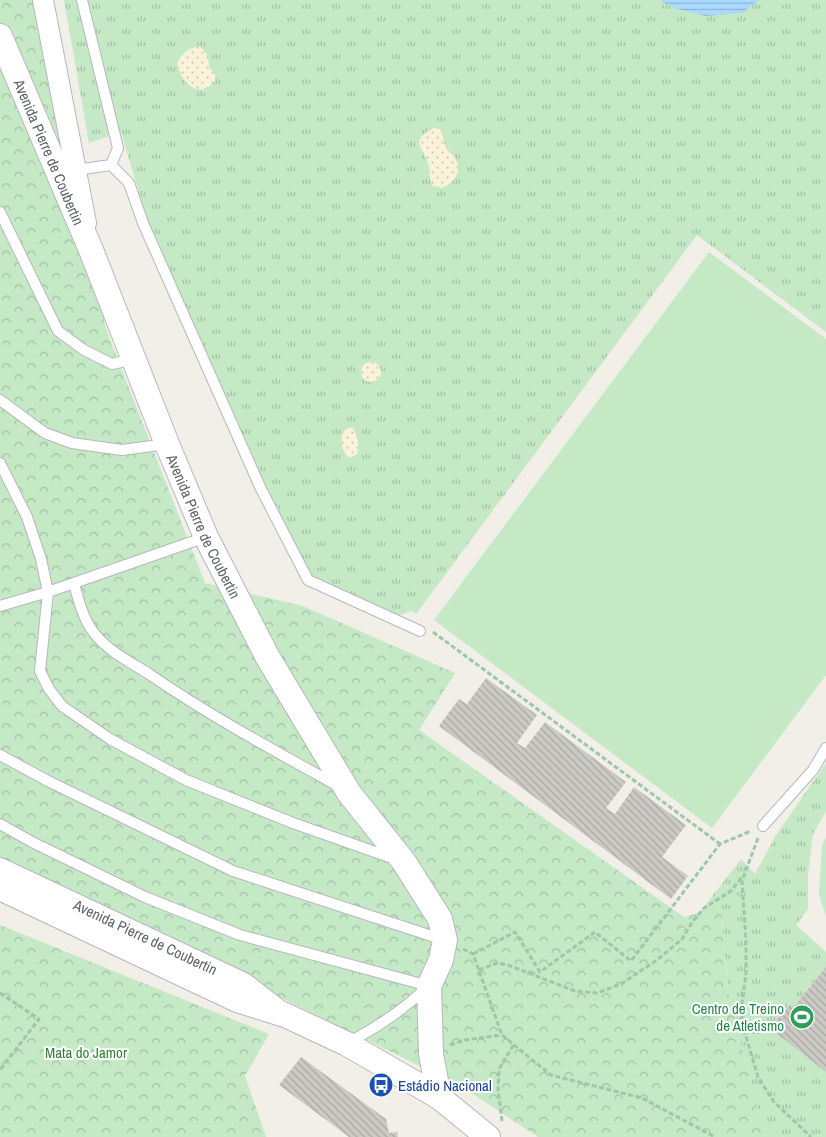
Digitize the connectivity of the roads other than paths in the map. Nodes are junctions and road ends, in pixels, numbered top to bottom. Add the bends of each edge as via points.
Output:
1 (43, 0) edge
2 (82, 0) edge
3 (0, 36) edge
4 (111, 165) junction
5 (76, 170) junction
6 (0, 212) edge
7 (91, 250) junction
8 (134, 359) junction
9 (0, 400) edge
10 (167, 444) junction
11 (0, 463) edge
12 (206, 537) junction
13 (74, 584) junction
14 (48, 592) junction
15 (1, 603) edge
16 (420, 631) road end
17 (826, 748) edge
18 (0, 755) edge
19 (349, 793) junction
20 (0, 824) edge
21 (763, 826) road end
22 (404, 862) junction
23 (0, 868) edge
24 (0, 888) edge
25 (446, 940) junction
26 (429, 986) junction
27 (285, 1015) junction
28 (347, 1044) junction
29 (439, 1097) junction
30 (495, 1130) edge

1 - 5 street
2 - 4 lane via 118,148
3 - 7 street, Avenida Pierre de Coubertin
4 - 5 lane
4 - 16 lane via 129,183 150,239 260,489 308,580
5 - 7 street
6 - 8 lane via 58,331 84,350 112,364
7 - 8 street, Avenida Pierre de Coubertin
8 - 10 street, Avenida Pierre de Coubertin
9 - 10 lane via 45,433 72,443 122,450
10 - 12 street, Avenida Pierre de Coubertin
11 - 14 lane via 26,517 41,559
12 - 13 lane
12 - 19 street, Avenida Pierre de Coubertin via 266,656
13 - 14 lane
13 - 19 lane via 84,616 105,645 241,732
14 - 15 lane
14 - 22 lane via 40,671 62,706 110,739 186,780 293,824
17 - 21 lane via 813,770
18 - 25 lane via 233,871
19 - 22 street, Avenida Pierre de Coubertin
20 - 26 lane via 145,897 240,935
22 - 25 street, Avenida Pierre de Coubertin via 440,919
23 - 27 street, Avenida Pierre de Coubertin via 244,983
24 - 27 street, Avenida Pierre de Coubertin via 237,1000
25 - 26 street
26 - 28 lane via 404,1009
26 - 29 street via 431,1054
27 - 28 street, Avenida Pierre de Coubertin
28 - 29 street, Avenida Pierre de Coubertin
29 - 30 street, Avenida Pierre de Coubertin

